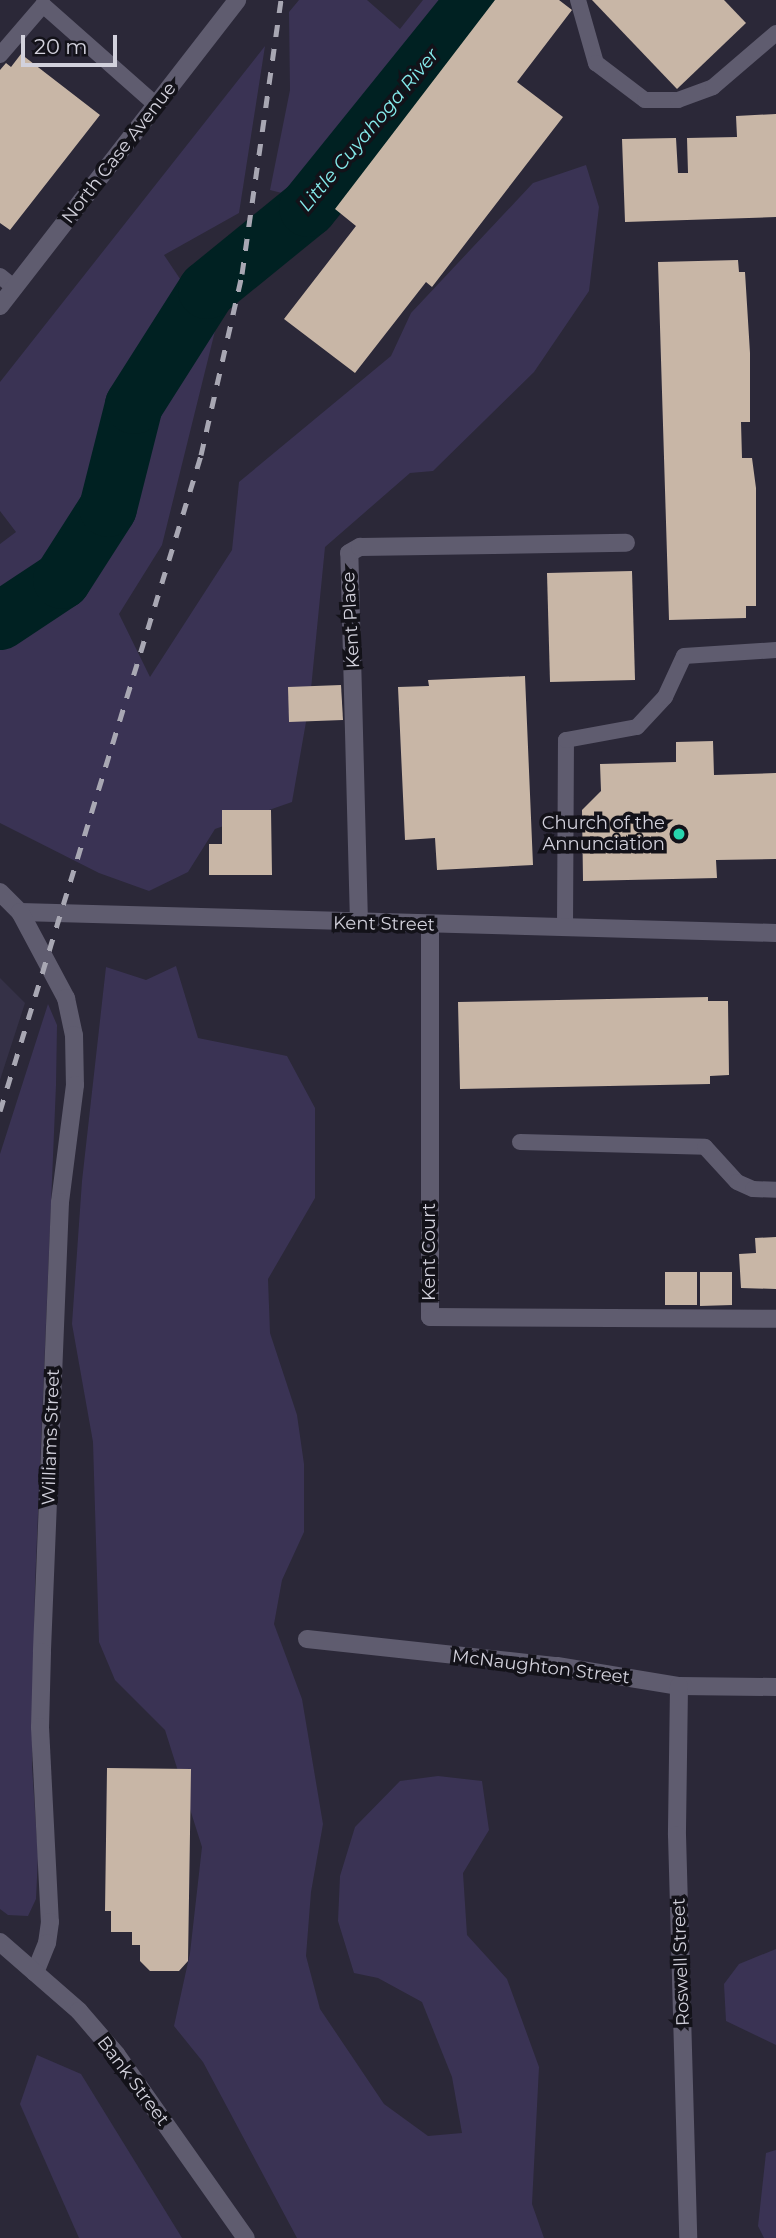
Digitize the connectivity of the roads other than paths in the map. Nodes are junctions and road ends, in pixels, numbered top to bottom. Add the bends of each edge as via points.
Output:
1 (237, 0) edge
2 (578, 0) edge
3 (776, 33) edge
4 (0, 55) edge
5 (156, 104) junction
6 (7, 282) edge
7 (0, 306) edge
8 (626, 542) dead end
9 (776, 650) edge
10 (0, 892) edge
11 (20, 912) junction
12 (359, 923) junction
13 (430, 925) junction
14 (565, 928) junction
15 (776, 933) edge
16 (520, 1142) dead end
17 (776, 1189) edge
18 (776, 1319) edge
19 (307, 1639) dead end
20 (679, 1686) junction
21 (776, 1687) edge
22 (0, 1942) edge
23 (35, 1973) junction
24 (246, 2238) edge
25 (688, 2238) edge

1 - 5 street, North Case Avenue
2 - 3 lane via 596,63 645,100 678,100 713,87
4 - 5 lane via 43,5
5 - 6 street, North Case Avenue
6 - 7 street, North Case Avenue
8 - 12 street, Kent Place via 360,547 349,553
9 - 14 lane via 684,656 665,697 636,727 566,740
10 - 11 street
11 - 12 street, Kent Street
11 - 23 street, Williams Street via 66,998 74,1035 75,1085 60,1202 42,1652 40,1727 50,1922
12 - 13 street, Kent Street
13 - 14 street, Kent Street
13 - 18 street, Kent Court via 430,1317
14 - 15 street, Kent Street
16 - 17 lane via 705,1147 737,1182 753,1189
19 - 20 street, McNaughton Street via 556,1666
20 - 21 street, McNaughton Street
20 - 25 street, Roswell Street via 677,1835
22 - 23 street, Bank Street
23 - 24 street, Bank Street via 79,2011 116,2054

